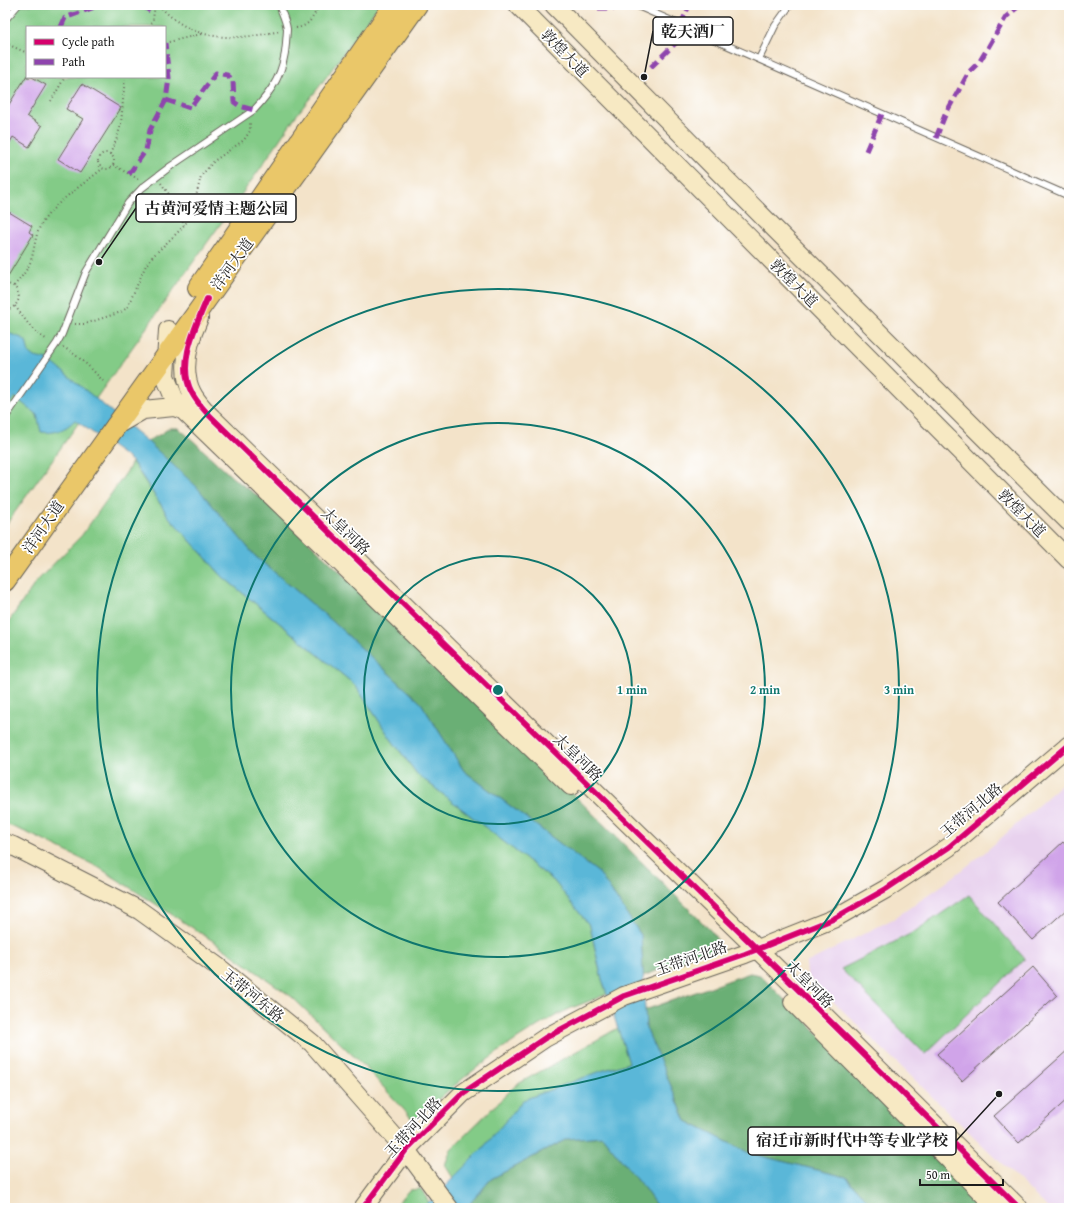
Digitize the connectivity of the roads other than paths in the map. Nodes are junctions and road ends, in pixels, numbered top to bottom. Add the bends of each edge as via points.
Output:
1 (18, 5) edge
2 (280, 5) edge
3 (394, 5) edge
4 (417, 5) edge
5 (518, 5) edge
6 (554, 5) edge
7 (790, 5) edge
8 (640, 7) dead end
9 (5, 20) edge
10 (759, 59) junction
11 (1069, 196) edge
12 (207, 298) junction
13 (158, 366) junction
14 (183, 410) junction
15 (207, 413) junction
16 (6, 417) edge
17 (115, 427) junction
18 (1069, 522) edge
19 (5, 559) edge
20 (1069, 560) edge
21 (5, 581) edge
22 (1069, 745) edge
23 (5, 843) edge
24 (751, 951) junction
25 (406, 1150) junction
26 (363, 1208) edge
27 (449, 1208) edge
28 (997, 1208) edge
29 (1019, 1208) edge

1 - 9 lane
2 - 16 lane via 287,29 284,64 265,99 254,110 156,177 128,203 86,272 62,334
3 - 13 main road, 洋河大道 via 168,330
4 - 12 main road, 洋河大道
5 - 20 street, 敦煌大道
6 - 18 street, 敦煌大道
7 - 10 lane via 775,26
8 - 10 lane
10 - 11 lane
12 - 13 main road, 洋河大道
12 - 15 street, 太皇河路 via 190,339 187,367 188,383 192,393
13 - 14 street, 太皇河路
13 - 15 street
13 - 17 main road, 洋河大道
13 - 19 main road, 洋河大道
14 - 17 street via 143,410
14 - 24 street, 太皇河路
15 - 24 street, 太皇河路
17 - 21 main road, 洋河大道
22 - 24 street, 玉带河北路 via 949,847 886,889 833,919
23 - 25 street, 玉带河东路 via 139,910 217,966 312,1043
24 - 25 street, 玉带河北路 via 624,996 545,1038 463,1093
24 - 28 street, 太皇河路
24 - 29 street, 太皇河路
25 - 26 street, 玉带河北路
25 - 27 street, 玉带河东路

